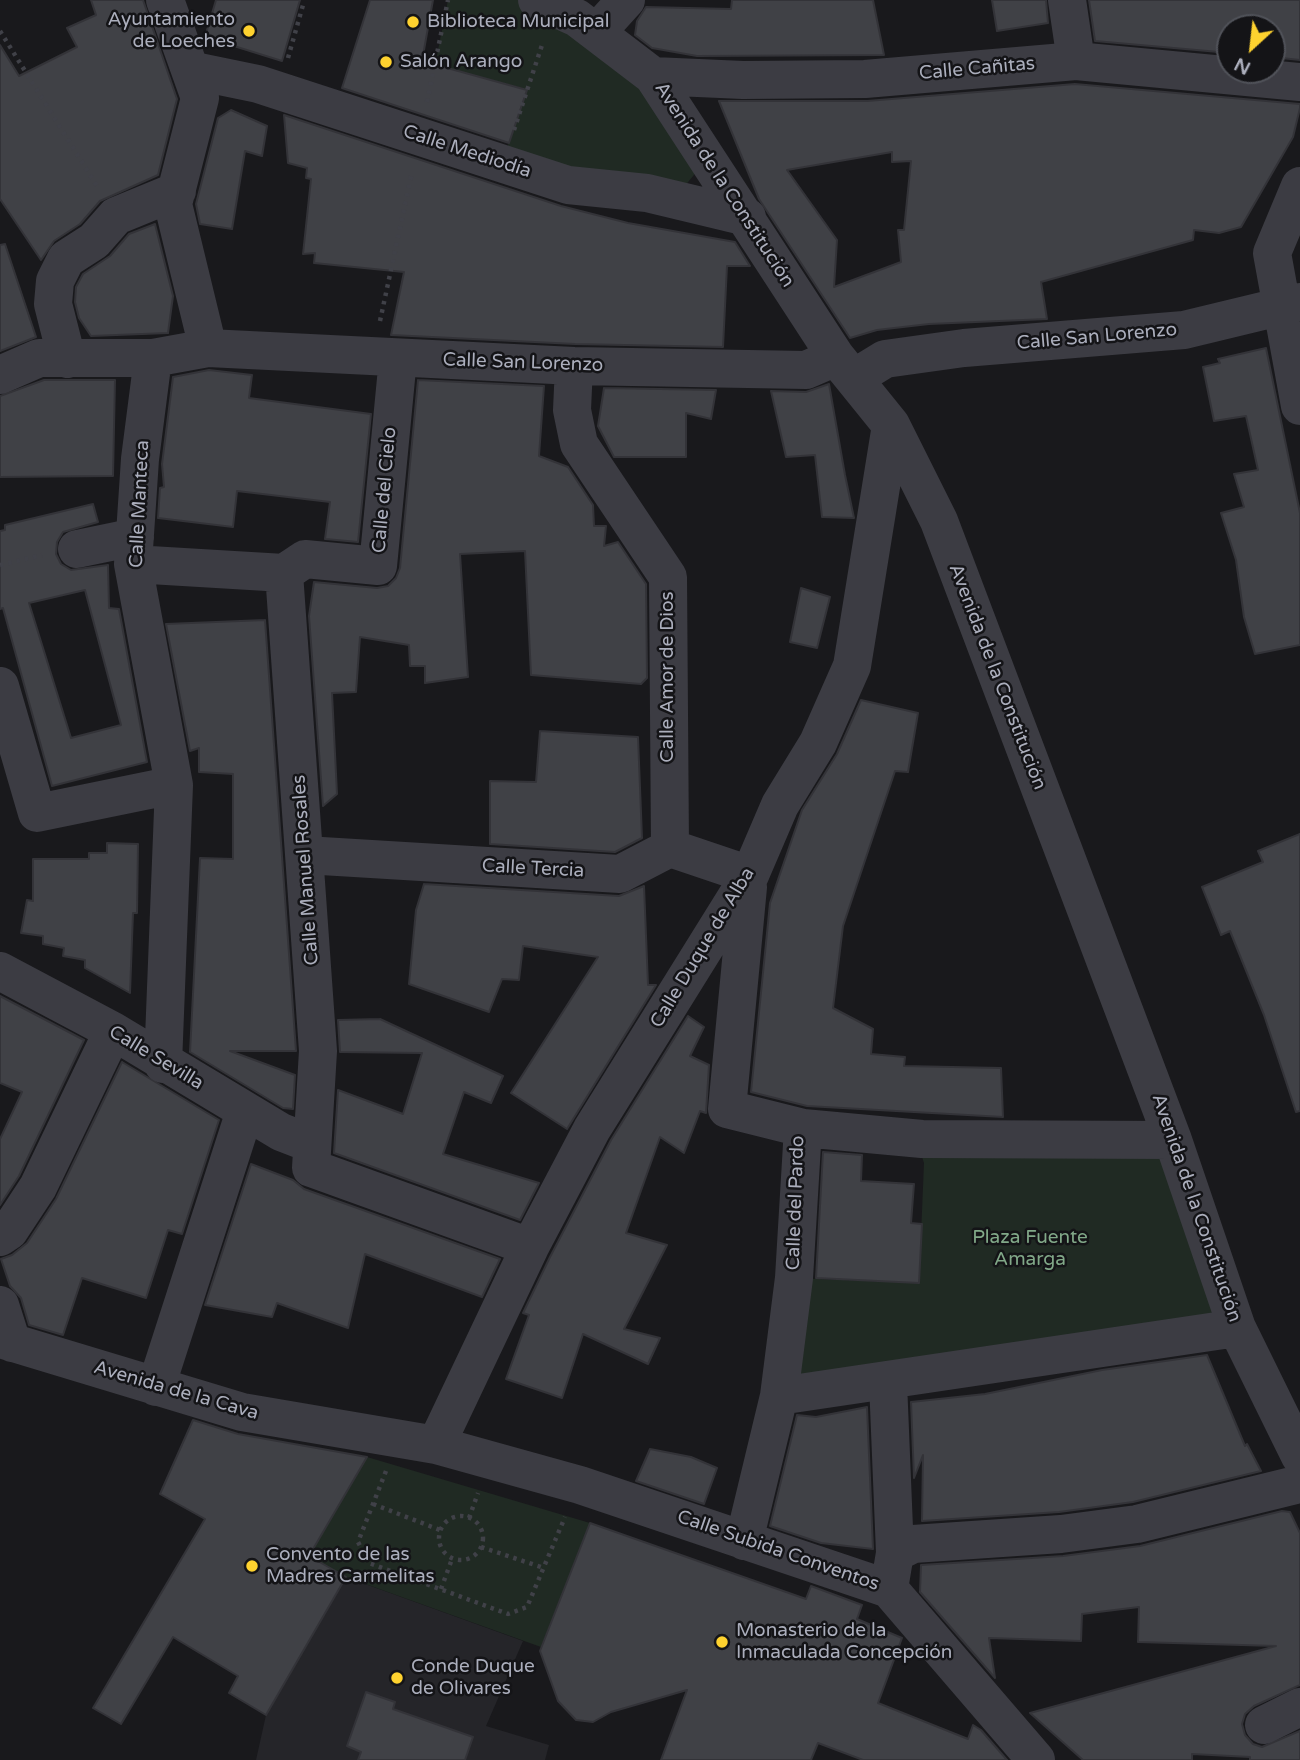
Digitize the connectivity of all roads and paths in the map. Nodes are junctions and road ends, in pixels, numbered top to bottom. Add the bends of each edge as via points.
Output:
1 (165, 0) edge
2 (448, 0) edge
3 (626, 0) edge
4 (1067, 0) edge
5 (546, 4) edge
6 (303, 5) dead end
7 (0, 31) edge
8 (597, 32) junction
9 (1076, 61) junction
10 (190, 70) junction
11 (653, 76) junction
12 (1300, 82) edge
13 (279, 91) junction
14 (420, 137) junction
15 (502, 164) junction
16 (1300, 186) edge
17 (177, 191) junction
18 (116, 216) junction
19 (747, 217) junction
20 (1290, 304) edge
21 (208, 348) junction
22 (385, 357) junction
23 (153, 358) junction
24 (67, 359) junction
25 (573, 366) junction
26 (845, 367) junction
27 (0, 375) edge
28 (1300, 407) edge
29 (891, 425) junction
30 (77, 549) joint
31 (134, 551) junction
32 (0, 565) edge
33 (284, 573) junction
34 (0, 686) edge
35 (174, 785) junction
36 (670, 848) junction
37 (305, 855) junction
38 (750, 875) junction
39 (0, 971) edge
40 (113, 1031) junction
41 (163, 1064) junction
42 (245, 1111) junction
43 (803, 1128) junction
44 (1174, 1140) junction
45 (312, 1156) junction
46 (0, 1237) edge
47 (530, 1247) junction
48 (0, 1305) edge
49 (1237, 1328) junction
50 (6, 1341) edge
51 (888, 1382) junction
52 (156, 1387) junction
53 (779, 1396) junction
54 (400, 1438) junction
55 (436, 1445) junction
56 (1300, 1456) edge
57 (1300, 1484) edge
58 (580, 1485) junction
59 (373, 1504) junction
60 (440, 1530) junction
61 (744, 1541) junction
62 (481, 1547) junction
63 (453, 1559) junction
64 (544, 1568) junction
65 (892, 1571) junction
66 (441, 1589) junction
67 (1300, 1707) edge
68 (1264, 1725) dead end
69 (1037, 1760) edge

1 - 10 street
2 - 14 path
3 - 8 street
4 - 9 street
5 - 8 street, Avenida de la Constitución
5 - 15 path
6 - 13 path
7 - 18 path
8 - 11 street, Avenida de la Constitución
9 - 11 street, Calle Cañitas via 865,79
9 - 12 street, Calle Cañitas
10 - 13 street, Calle Mediodía
10 - 17 street via 200,98
11 - 19 street, Avenida de la Constitución
13 - 14 street, Calle Mediodía
14 - 15 street, Calle Mediodía
14 - 22 path
15 - 19 street, Calle Mediodía via 568,185 647,193
16 - 20 street via 1272,253
17 - 18 street
17 - 21 street via 173,204
18 - 24 street via 94,241 66,259 55,281 53,304
19 - 26 street, Avenida de la Constitución
20 - 26 street, Calle San Lorenzo via 1184,330 964,348
20 - 28 street
21 - 22 street, Calle San Lorenzo
21 - 23 street
22 - 25 street, Calle San Lorenzo
22 - 33 street, Calle del Cielo via 378,566 305,559
23 - 24 street
23 - 31 street, Calle Manteca
24 - 27 street via 39,358
25 - 26 street, Calle San Lorenzo
25 - 36 street, Calle Amor de Dios via 572,410 579,444 668,576
26 - 29 street, Avenida de la Constitución
29 - 38 street, Calle Duque de Alba via 852,666 818,743 780,805
29 - 44 street, Avenida de la Constitución via 939,521
30 - 31 street
30 - 32 path
31 - 33 street
31 - 35 street, Calle Manteca
33 - 37 street, Calle Manuel Rosales
34 - 35 street via 37,813
35 - 41 street, Calle Manteca
36 - 37 street, Calle Tercia via 620,874
36 - 38 street
37 - 45 street, Calle Manuel Rosales via 318,1051
38 - 43 street, Calle del Pardo via 727,1109
38 - 47 street, Calle Duque de Alba via 592,1129
39 - 40 street, Calle Sevilla
40 - 41 street, Calle Sevilla
40 - 46 street via 38,1187 9,1231
41 - 42 street, Calle Sevilla
42 - 45 street, Calle Sevilla
42 - 52 street
43 - 44 street via 922,1139
43 - 53 street, Calle del Pardo via 794,1278
44 - 49 street, Avenida de la Constitución
45 - 47 street, Calle Sevilla
47 - 55 street, Calle Duque de Alba
48 - 50 street
49 - 51 street
49 - 56 street, Avenida de la Constitución
50 - 52 street, Avenida de la Cava
51 - 53 street
51 - 65 street
52 - 54 street, Avenida de la Cava via 242,1412
53 - 61 street, Calle del Pardo
54 - 55 street, Avenida de la Cava
54 - 59 path
55 - 58 street, Calle Subida Conventos
57 - 65 street, Calle Subida Conventos via 1137,1524 913,1544
58 - 61 street, Calle Subida Conventos
58 - 64 path
59 - 60 path
59 - 66 path via 358,1542 369,1563
60 - 62 path via 449,1520 469,1518 479,1527
60 - 63 path via 439,1544
61 - 65 street, Calle Subida Conventos
62 - 63 path via 472,1557
62 - 64 path
63 - 66 path
64 - 66 path via 527,1607 508,1614
65 - 69 street
67 - 68 street

